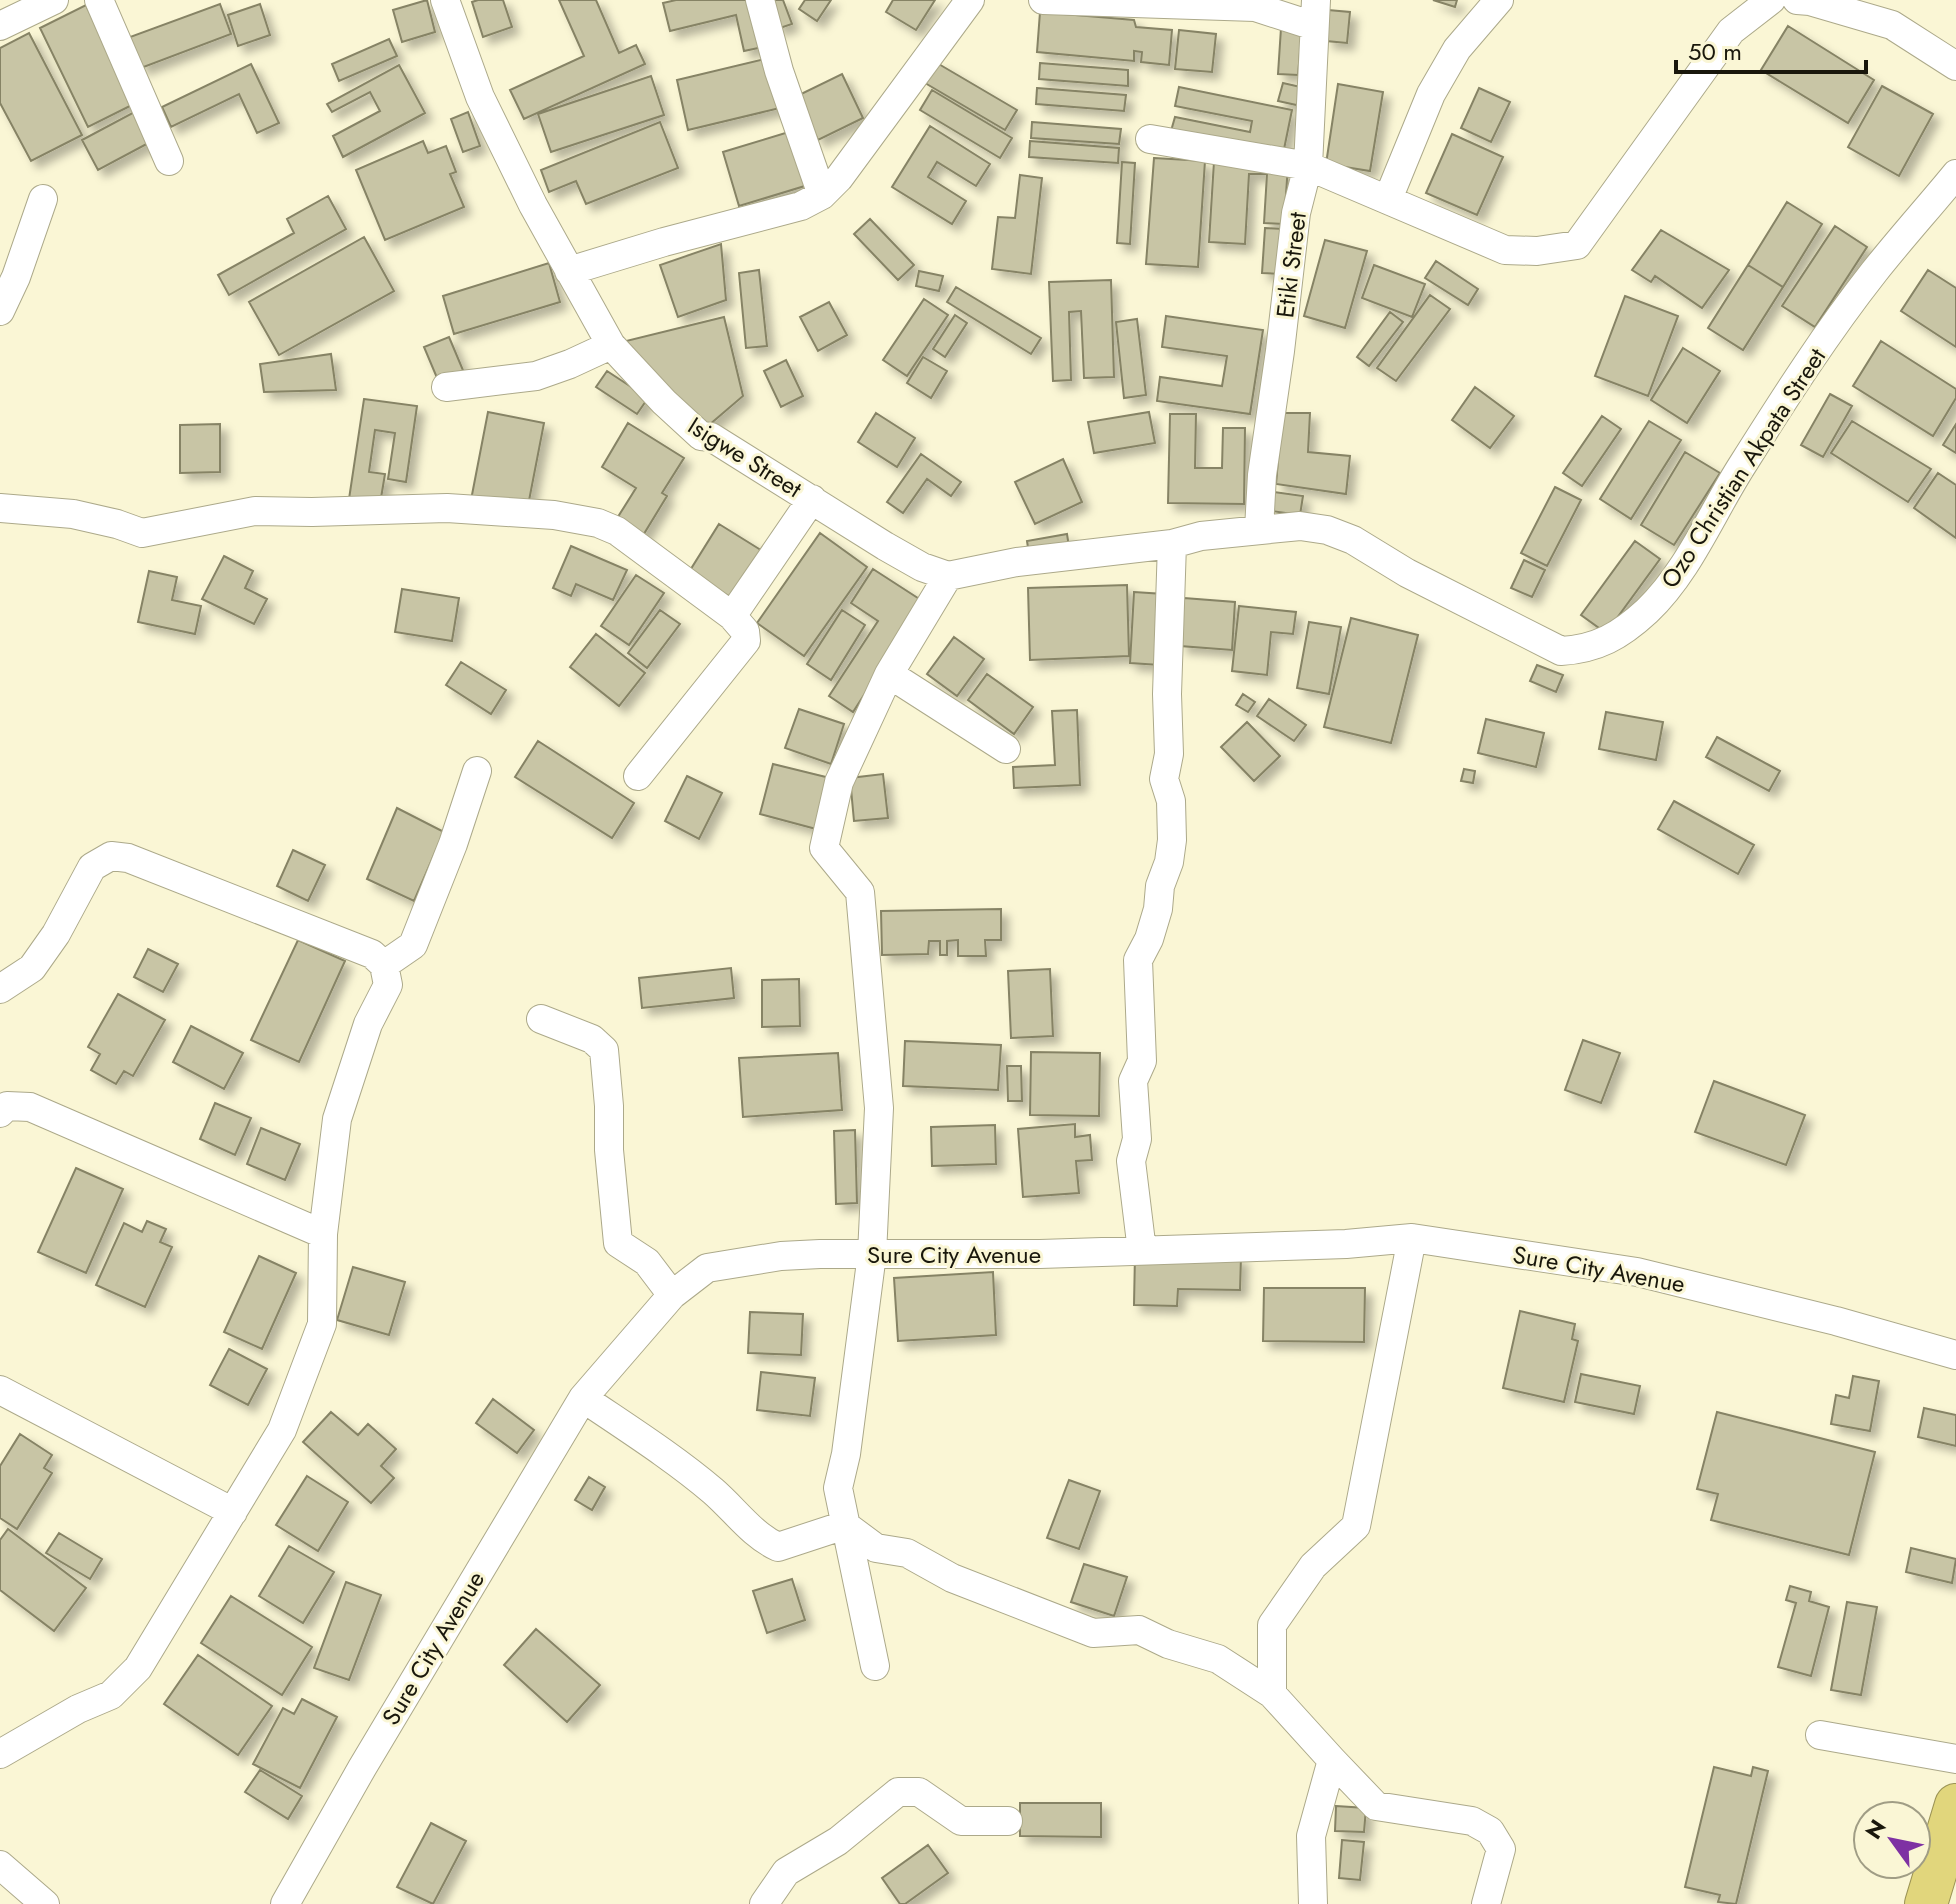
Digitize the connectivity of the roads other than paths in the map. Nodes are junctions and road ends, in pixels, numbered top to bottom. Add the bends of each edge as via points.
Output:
1 (54, 0) edge
2 (99, 0) edge
3 (445, 0) edge
4 (760, 0) edge
5 (970, 0) edge
6 (1043, 0) edge
7 (1499, 0) edge
8 (1771, 0) edge
9 (1797, 0) edge
10 (1315, 13) edge
11 (0, 26) edge
12 (1956, 66) edge
13 (1150, 139) dead end
14 (169, 161) dead end
15 (1308, 166) junction
16 (1956, 174) edge
17 (822, 195) junction
18 (43, 199) dead end
19 (1388, 199) junction
20 (569, 271) junction
21 (0, 311) edge
22 (611, 345) junction
23 (446, 387) dead end
24 (812, 499) junction
25 (0, 508) edge
26 (1259, 529) junction
27 (1172, 544) junction
28 (948, 576) junction
29 (732, 616) junction
30 (889, 674) junction
31 (1006, 749) dead end
32 (477, 771) dead end
33 (638, 776) dead end
34 (384, 965) junction
35 (0, 989) edge
36 (541, 1019) dead end
37 (0, 1113) edge
38 (323, 1234) junction
39 (1412, 1238) junction
40 (1142, 1251) junction
41 (872, 1254) junction
42 (672, 1295) junction
43 (1956, 1355) edge
44 (0, 1390) edge
45 (583, 1398) junction
46 (233, 1512) junction
47 (845, 1525) junction
48 (875, 1666) dead end
49 (1272, 1694) junction
50 (1820, 1735) dead end
51 (0, 1754) edge
52 (1956, 1759) edge
53 (1332, 1760) junction
54 (1956, 1805) edge
55 (1008, 1821) dead end
56 (0, 1865) edge
57 (45, 1904) edge
58 (285, 1904) edge
59 (764, 1904) edge
60 (1313, 1904) edge
61 (1486, 1904) edge
62 (1926, 1904) edge

1 - 11 street
2 - 14 street
3 - 20 street, Isigwe Street via 480,97
4 - 17 street
5 - 17 street
6 - 10 street
7 - 19 street via 1457,49 1431,94
8 - 19 street via 1731,31 1577,245 1505,250
9 - 12 street via 1892,25
10 - 15 street, Etiki Street
13 - 15 street
15 - 19 street
15 - 26 street, Etiki Street via 1296,213
16 - 26 street, Ozo Christian Akpata Street via 1873,274 1804,372 1679,575 1614,637 1587,649 1561,651 1353,540 1300,526
17 - 20 street via 801,206
18 - 21 street
20 - 22 street, Isigwe Street
22 - 23 street via 536,376
22 - 24 street, Isigwe Street via 701,436 711,437
24 - 28 street, Isigwe Street via 922,567
24 - 29 street
25 - 29 street via 73,514 142,533 255,511 447,508 554,515 617,531
26 - 27 street, Ozo Christian Akpata Street
27 - 28 street via 1017,562
27 - 40 street via 1169,754 1164,779 1171,801 1172,840 1158,909 1138,960 1142,1061 1133,1081 1137,1139 1131,1161
28 - 30 street
29 - 33 street via 745,631 746,641
30 - 31 street
30 - 41 street via 839,782 824,848 860,892 879,1108
32 - 34 street via 413,945
34 - 35 street via 357,948 128,858 111,856 92,867 32,968
34 - 38 street via 388,985 368,1024 337,1119
36 - 42 street via 592,1039 604,1050 618,1243 647,1262
37 - 38 street via 7,1106 30,1107
38 - 46 street via 322,1324 282,1430
39 - 40 street, Sure City Avenue
39 - 43 street, Sure City Avenue via 1637,1272
39 - 49 street via 1356,1526 1313,1566 1272,1625
40 - 41 street, Sure City Avenue
41 - 42 street, Sure City Avenue via 781,1256 707,1268
41 - 47 street via 838,1488
42 - 45 street, Sure City Avenue
44 - 46 street
45 - 47 street via 679,1463 763,1540 778,1547
45 - 58 street, Sure City Avenue
46 - 51 street via 138,1668 111,1695
47 - 48 street
47 - 49 street via 876,1548 907,1553 952,1578 1093,1633 1139,1630 1218,1659
49 - 53 street
50 - 52 street
53 - 60 street via 1311,1836
53 - 61 street via 1376,1806 1472,1821 1490,1831 1501,1849
54 - 62 highway
55 - 59 street via 961,1821 919,1792 898,1792 838,1841 786,1872
56 - 57 street

